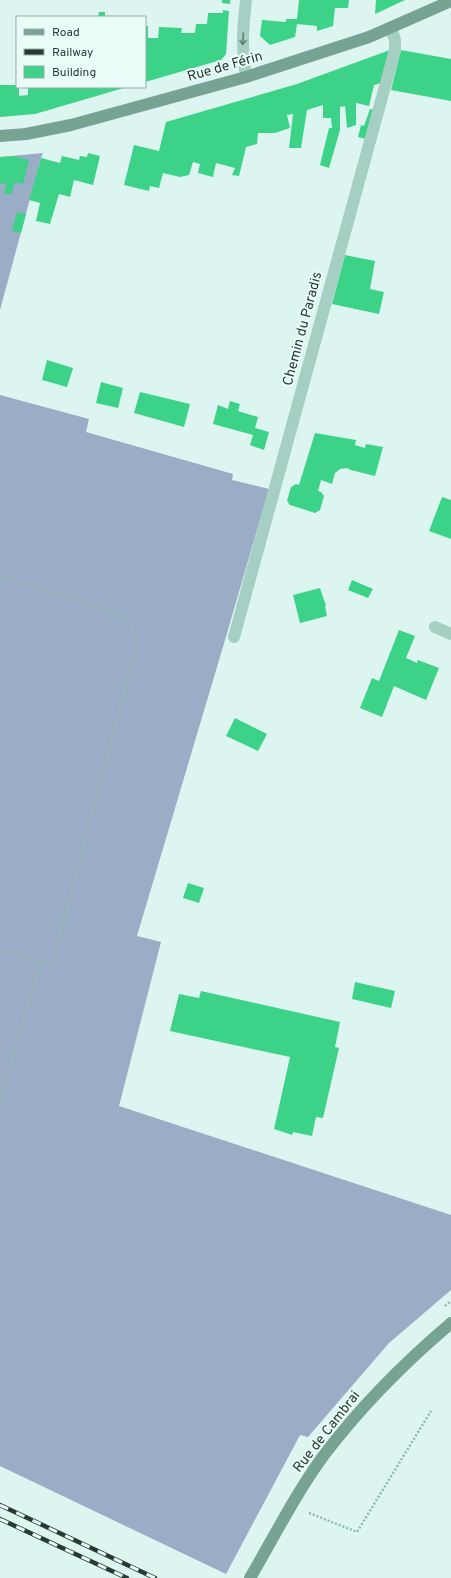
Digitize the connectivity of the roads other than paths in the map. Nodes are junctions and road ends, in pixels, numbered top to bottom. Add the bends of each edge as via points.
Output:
1 (246, 0) edge
2 (451, 1) edge
3 (391, 28) junction
4 (246, 77) junction
5 (0, 136) edge
6 (435, 627) dead end
7 (451, 634) edge
8 (234, 637) dead end
9 (451, 1324) edge
10 (250, 1578) edge

1 -> 4 street via 242,43
2 - 3 main road, Rue de Férin
3 - 4 main road, Rue de Férin via 330,51
3 - 8 street, Chemin du Paradis via 395,50
4 - 5 main road, Rue de Férin via 71,125 26,134
6 - 7 street
9 - 10 main road, Rue de Cambrai via 398,1371 348,1424 302,1489

